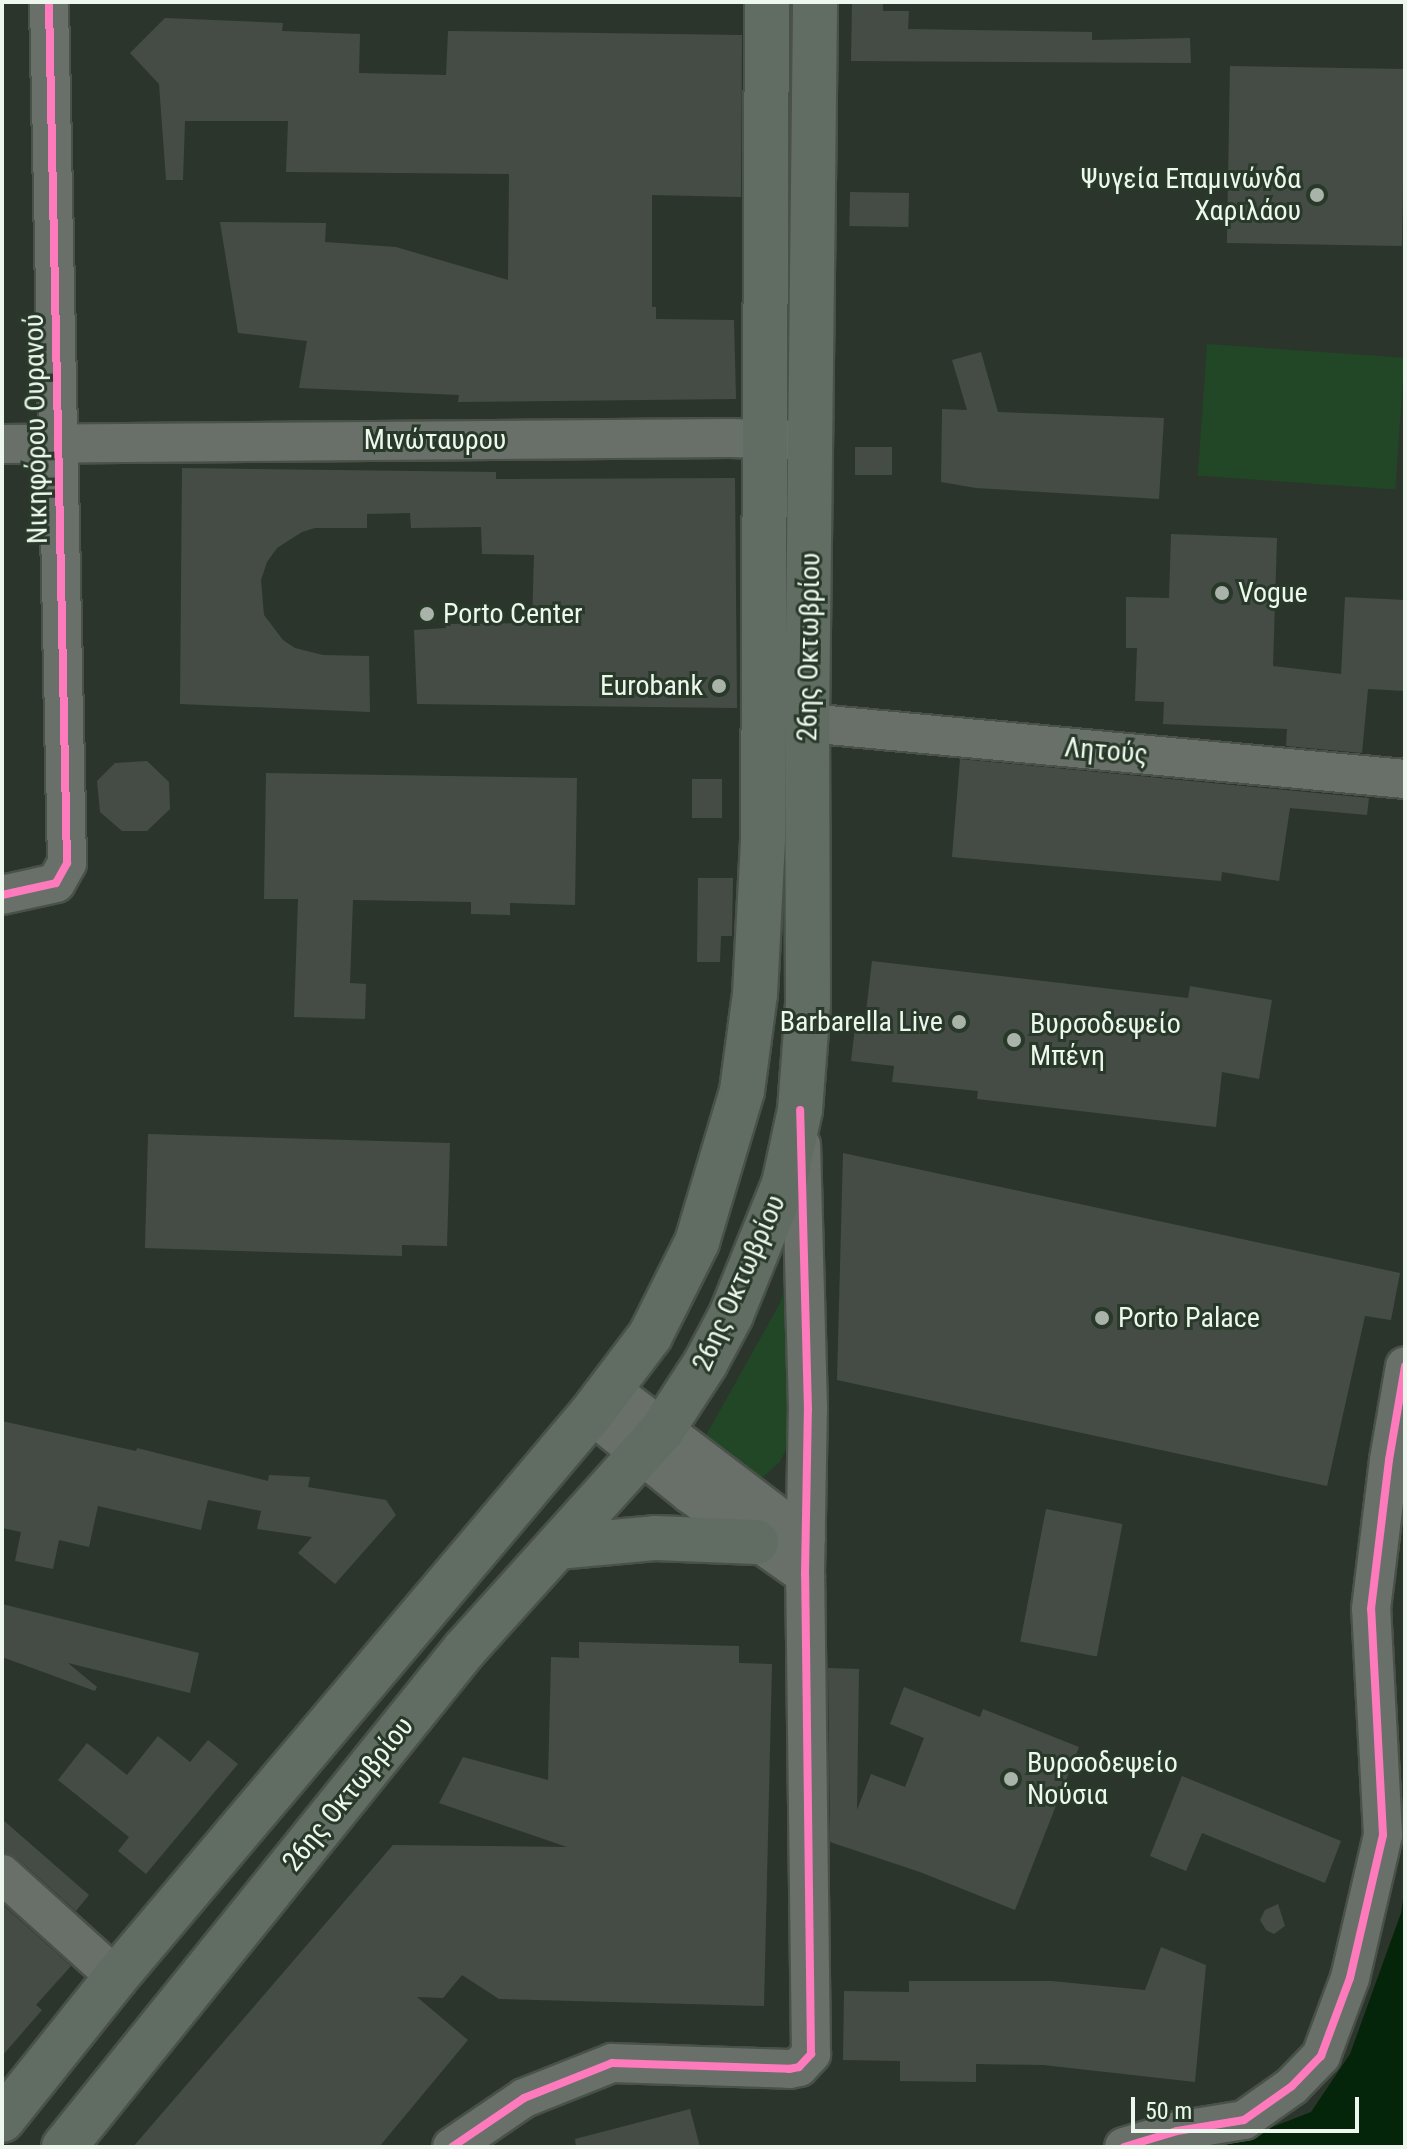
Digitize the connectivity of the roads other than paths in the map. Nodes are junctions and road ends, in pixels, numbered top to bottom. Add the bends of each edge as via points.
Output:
1 (49, 2) edge
2 (767, 2) edge
3 (815, 2) edge
4 (766, 439) junction
5 (811, 441) junction
6 (58, 443) junction
7 (2, 444) edge
8 (807, 723) junction
9 (1405, 779) edge
10 (2, 895) edge
11 (800, 1110) junction
12 (1405, 1366) edge
13 (600, 1402) junction
14 (652, 1443) junction
15 (806, 1538) junction
16 (756, 1542) junction
17 (557, 1547) junction
18 (805, 1575) junction
19 (2, 1874) edge
20 (116, 1977) junction
21 (2, 2120) edge
22 (64, 2147) edge
23 (452, 2147) edge
24 (1124, 2147) edge

1 - 6 street, Νικηφόρου Ουρανού
2 - 4 main road, 26ης Οκτωβρίου
3 - 5 main road, 26ης Οκτωβρίου
4 - 5 street, Μινώταυρου
4 - 6 street, Μινώταυρου
4 - 13 main road, 26ης Οκτωβρίου via 763,839 755,994 742,1091 697,1242 650,1336
5 - 8 main road, 26ης Οκτωβρίου
6 - 7 street, Μινώταυρου
6 - 10 street, Νικηφόρου Ουρανού via 66,871 56,883
8 - 9 street, Λητούς
8 - 11 main road, 26ης Οκτωβρίου via 808,1004
11 - 14 main road, 26ης Οκτωβρίου via 784,1184 735,1304 705,1364
11 - 15 street
12 - 24 street via 1371,1609 1383,1835 1350,1978 1321,2056 1292,2086 1244,2120
13 - 14 street
13 - 20 main road, 26ης Οκτωβρίου
14 - 15 street
14 - 16 street
14 - 17 main road, 26ης Οκτωβρίου
15 - 18 street
16 - 17 main road via 655,1538
16 - 18 street
17 - 22 main road, 26ης Οκτωβρίου via 465,1649
18 - 23 street via 811,2054 789,2069 612,2063 524,2098
19 - 20 street
20 - 21 main road, 26ης Οκτωβρίου

